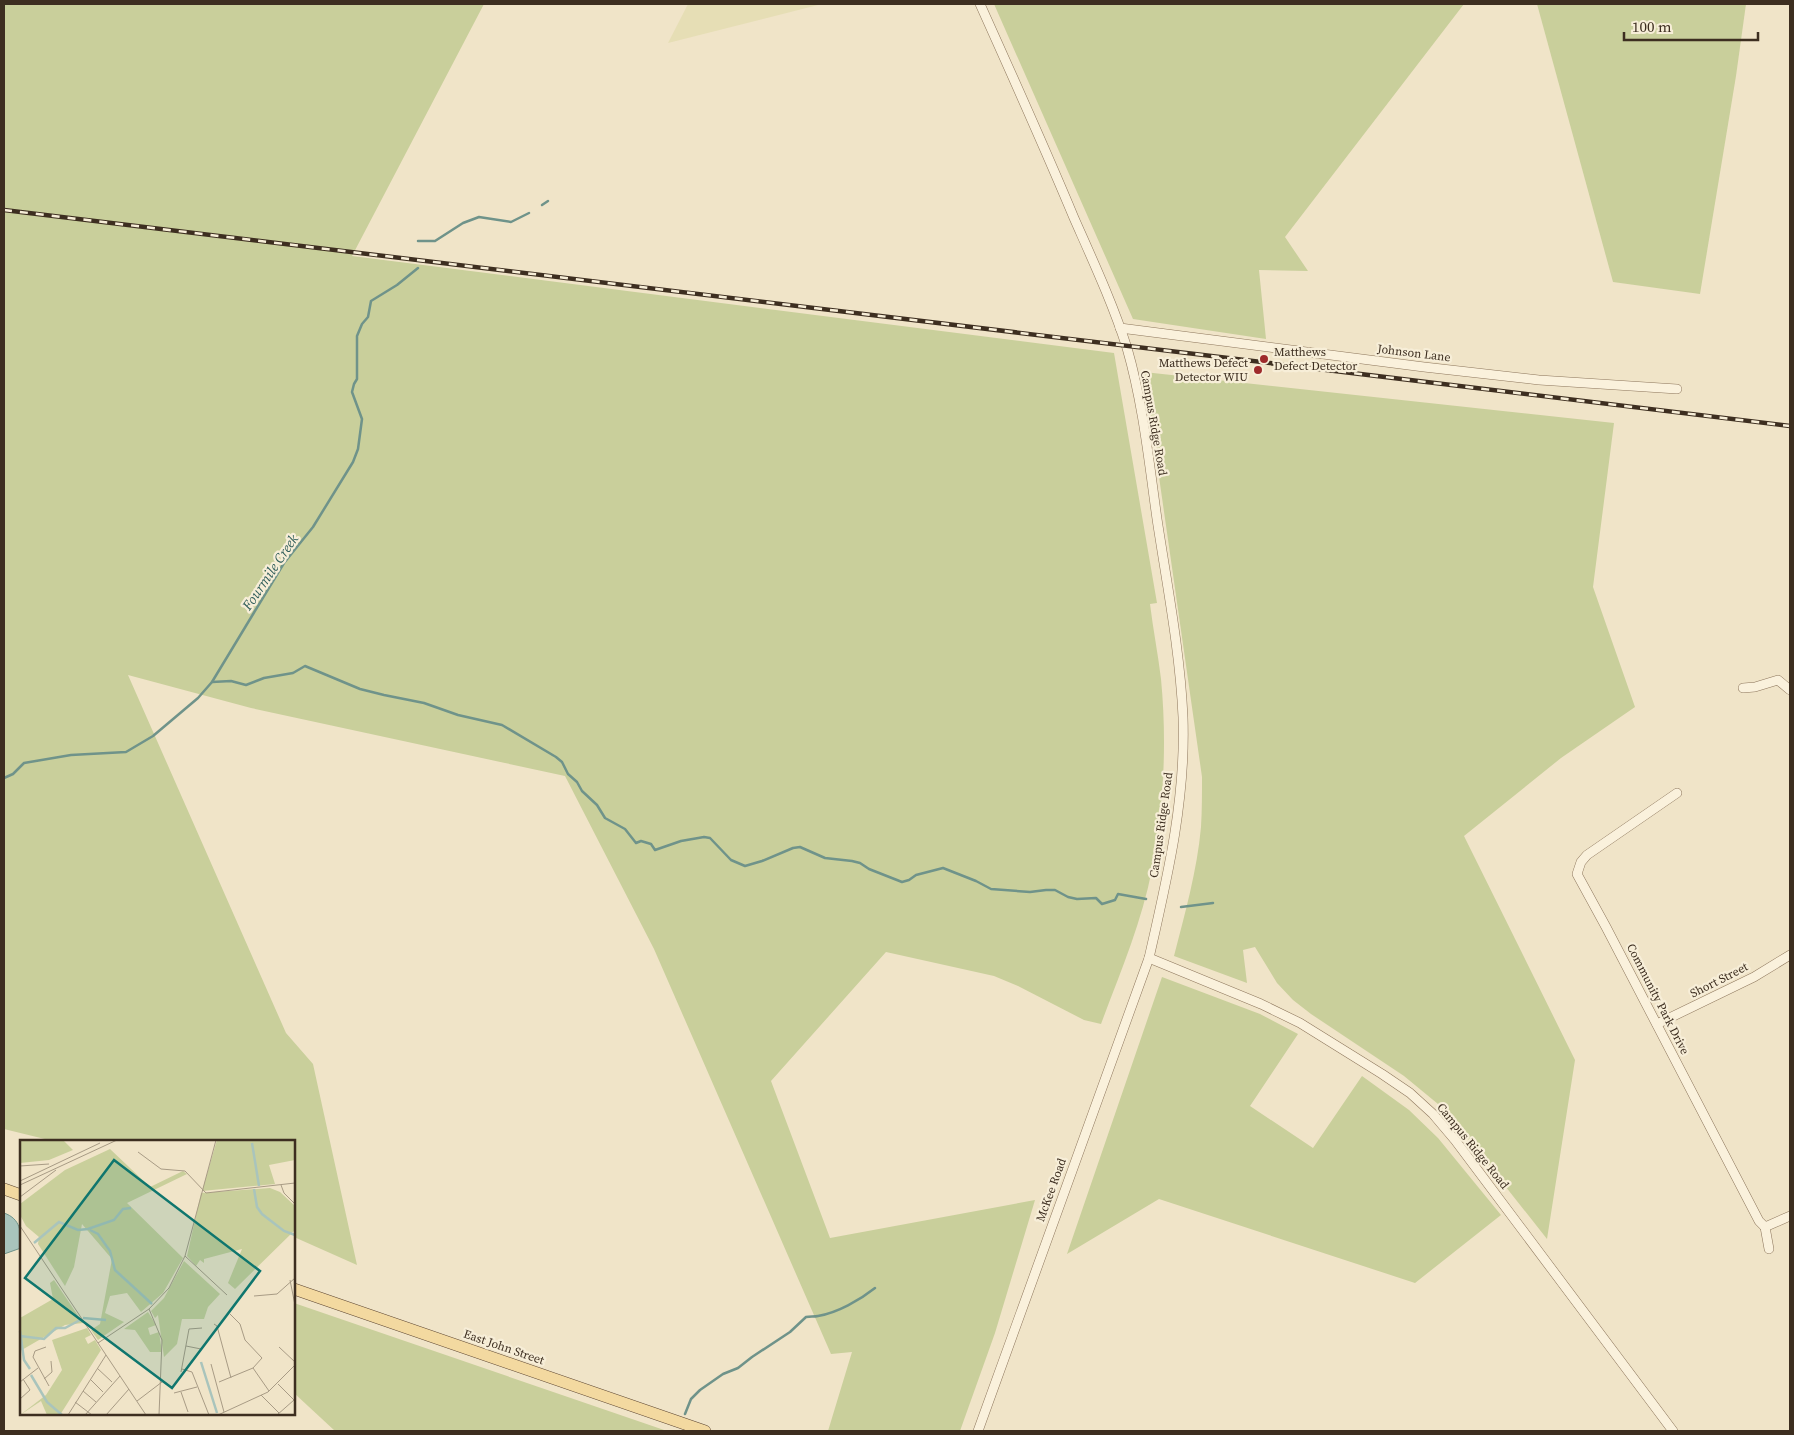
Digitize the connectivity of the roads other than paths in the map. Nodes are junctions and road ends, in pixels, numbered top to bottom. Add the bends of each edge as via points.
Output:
1 (980, 4) edge
2 (1120, 328) junction
3 (1677, 389) dead end
4 (1743, 688) dead end
5 (1790, 690) edge
6 (1676, 793) dead end
7 (1790, 955) edge
8 (1149, 958) junction
9 (1657, 1024) junction
10 (4, 1189) edge
11 (20, 1195) edge
12 (1790, 1216) edge
13 (1765, 1227) junction
14 (1768, 1249) dead end
15 (295, 1289) edge
16 (705, 1431) edge
17 (978, 1431) edge
18 (1673, 1431) edge

1 - 2 street, Campus Ridge Road
2 - 3 street, Johnson Lane via 1424,368
2 - 8 street, Campus Ridge Road via 1141,412 1180,674 1183,720 1174,842
4 - 5 street via 1778,680
6 - 9 street, Community Park Drive via 1587,855 1577,874
7 - 9 street, Short Street via 1754,977
8 - 17 street, McKee Road
8 - 18 street, Campus Ridge Road via 1280,1012 1416,1098 1455,1140
9 - 13 street, Community Park Drive
10 - 11 main road
12 - 13 street
13 - 14 street
15 - 16 main road, East John Street

